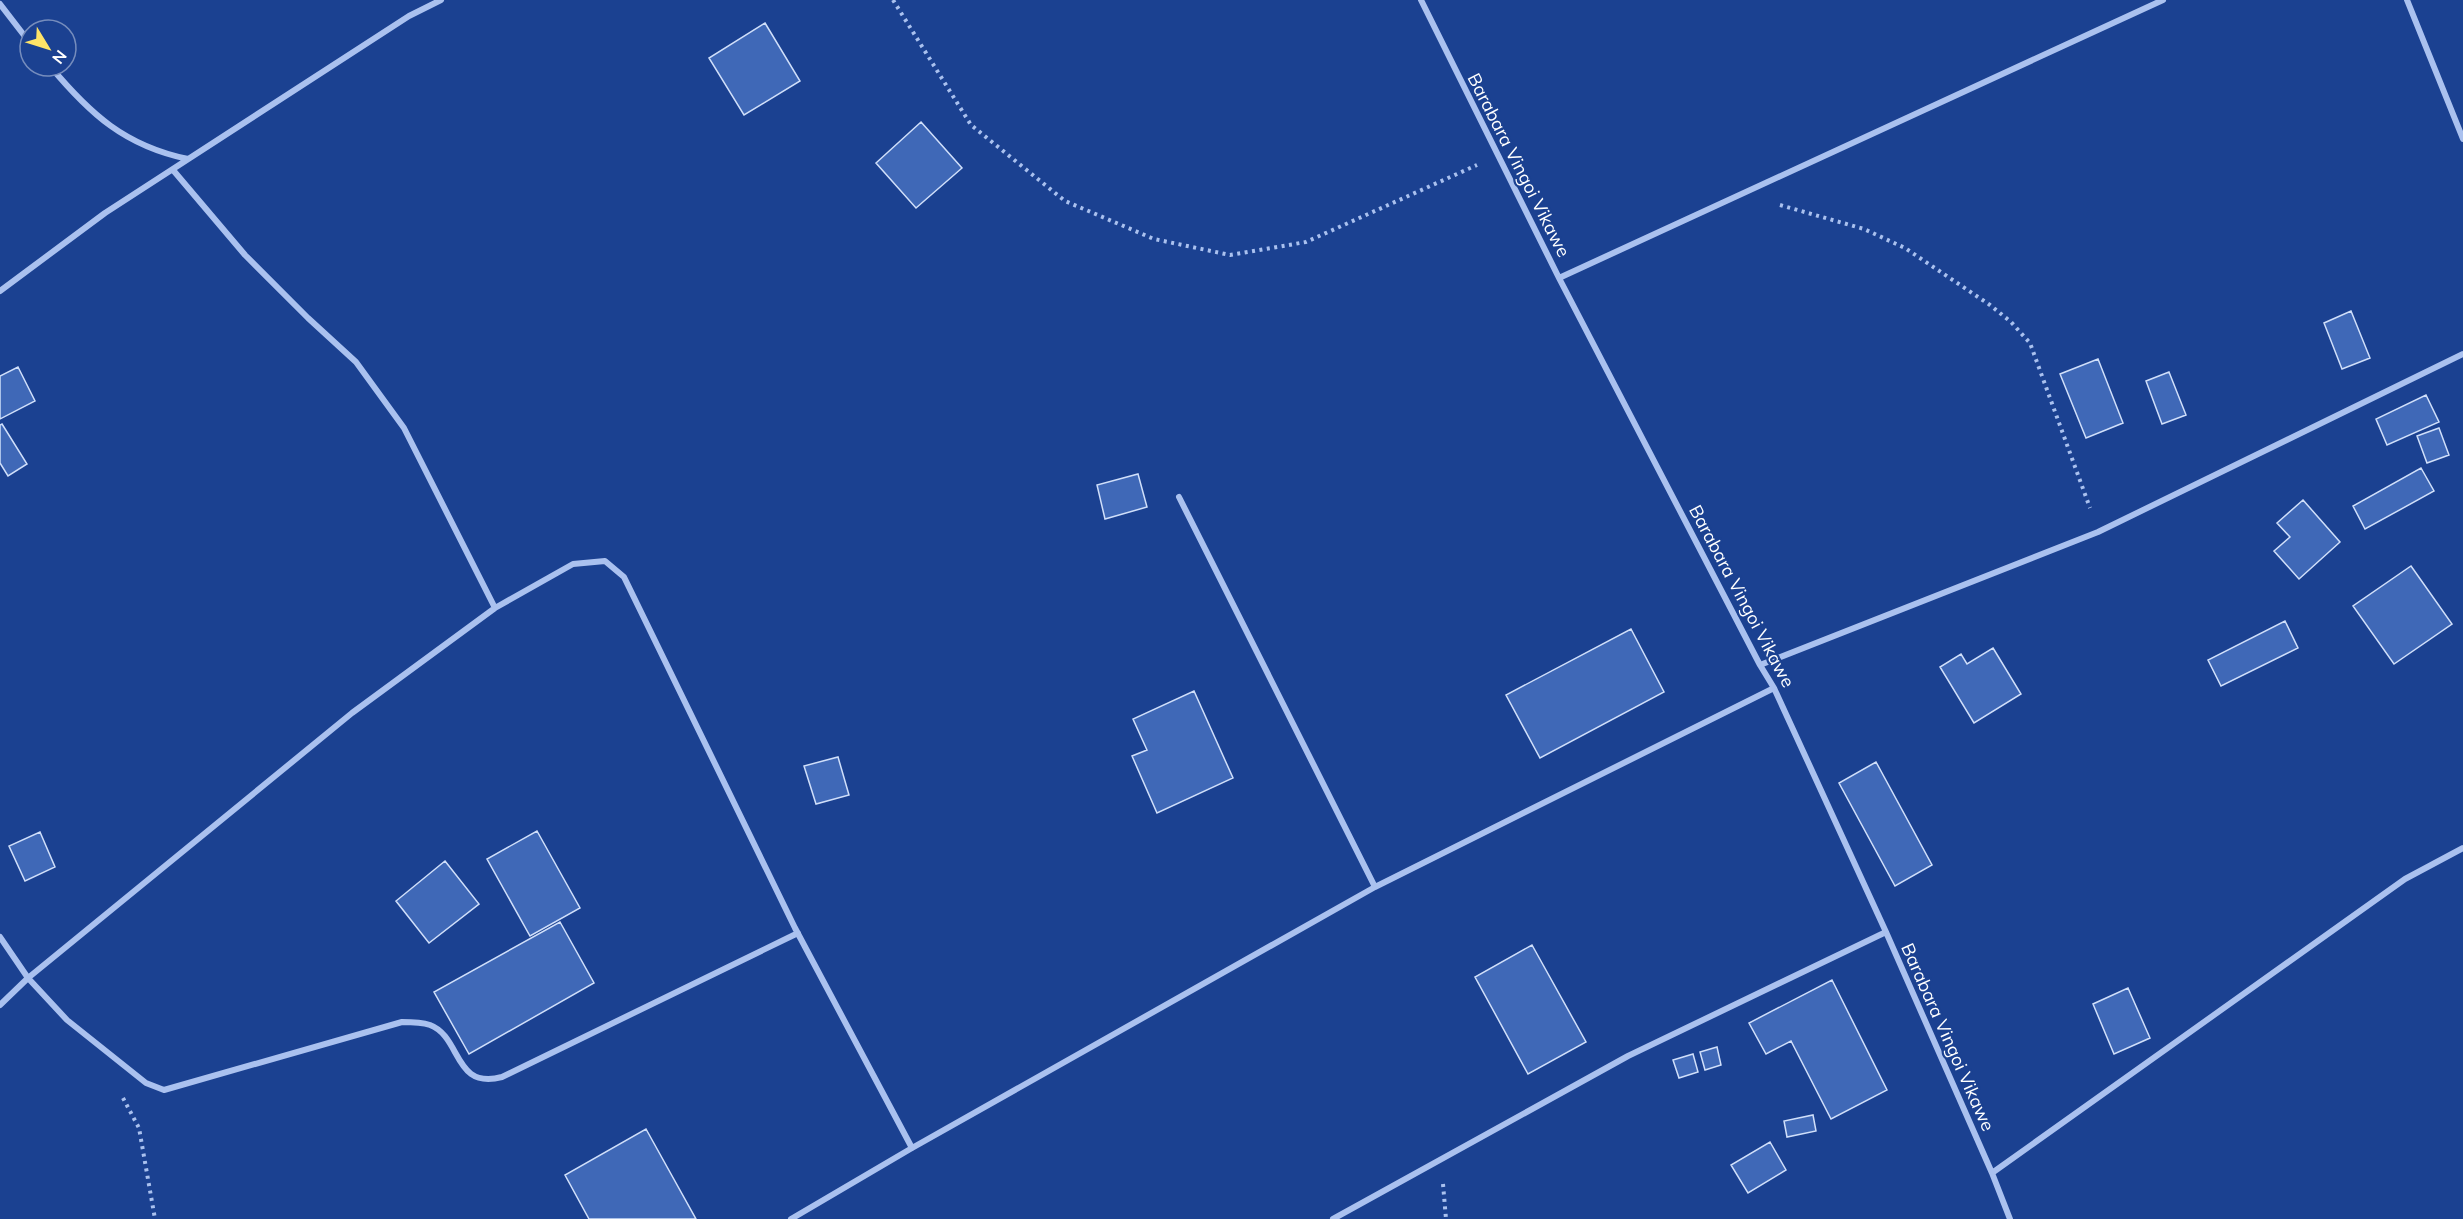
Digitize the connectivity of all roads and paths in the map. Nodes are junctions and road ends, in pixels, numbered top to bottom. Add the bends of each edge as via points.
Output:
1 (441, 0) edge
2 (893, 0) edge
3 (1421, 0) edge
4 (2163, 0) edge
5 (2407, 0) edge
6 (0, 4) edge
7 (18, 27) edge
8 (61, 78) edge
9 (2463, 139) edge
10 (1498, 156) junction
11 (189, 159) junction
12 (172, 170) junction
13 (1741, 194) junction
14 (1559, 278) junction
15 (0, 291) edge
16 (2463, 354) edge
17 (1179, 497) dead end
18 (2098, 531) junction
19 (495, 608) junction
20 (1760, 664) junction
21 (1774, 688) junction
22 (2463, 848) edge
23 (1375, 887) junction
24 (1886, 932) junction
25 (798, 933) junction
26 (0, 937) edge
27 (28, 978) junction
28 (0, 1005) edge
29 (119, 1091) dead end
30 (912, 1148) junction
31 (1441, 1160) junction
32 (1992, 1173) junction
33 (155, 1219) edge
34 (791, 1219) edge
35 (1333, 1219) edge
36 (1446, 1219) edge
37 (2010, 1219) edge

1 - 11 street via 409,16
2 - 10 path via 971,125 1065,201 1154,239 1230,255 1306,242
3 - 10 street, Barabara Vingoi Vikawe
4 - 13 street
5 - 9 street
6 - 7 street
8 - 11 street via 93,113 121,134 160,153
10 - 14 street, Barabara Vingoi Vikawe
11 - 12 street
12 - 15 street via 105,213
12 - 19 street via 245,255 356,362 404,428
13 - 14 street
13 - 18 path via 1864,229 1905,248 2011,322 2031,343
14 - 20 street, Barabara Vingoi Vikawe
16 - 18 street
17 - 23 street
18 - 20 street
19 - 25 street via 573,564 605,561 624,577
19 - 27 street via 352,713
20 - 21 street, Barabara Vingoi Vikawe
21 - 23 street
21 - 24 street, Barabara Vingoi Vikawe
22 - 32 street via 2405,879
23 - 30 street
24 - 31 street via 1628,1056
24 - 32 street, Barabara Vingoi Vikawe
25 - 27 street via 502,1077 482,1080 471,1075 431,1025 402,1022 173,1089 157,1089 85,1036
25 - 30 street
26 - 27 street
27 - 28 street
29 - 33 path via 139,1128
30 - 34 street
31 - 35 street
31 - 36 path
32 - 37 street, Barabara Vingoi Vikawe

